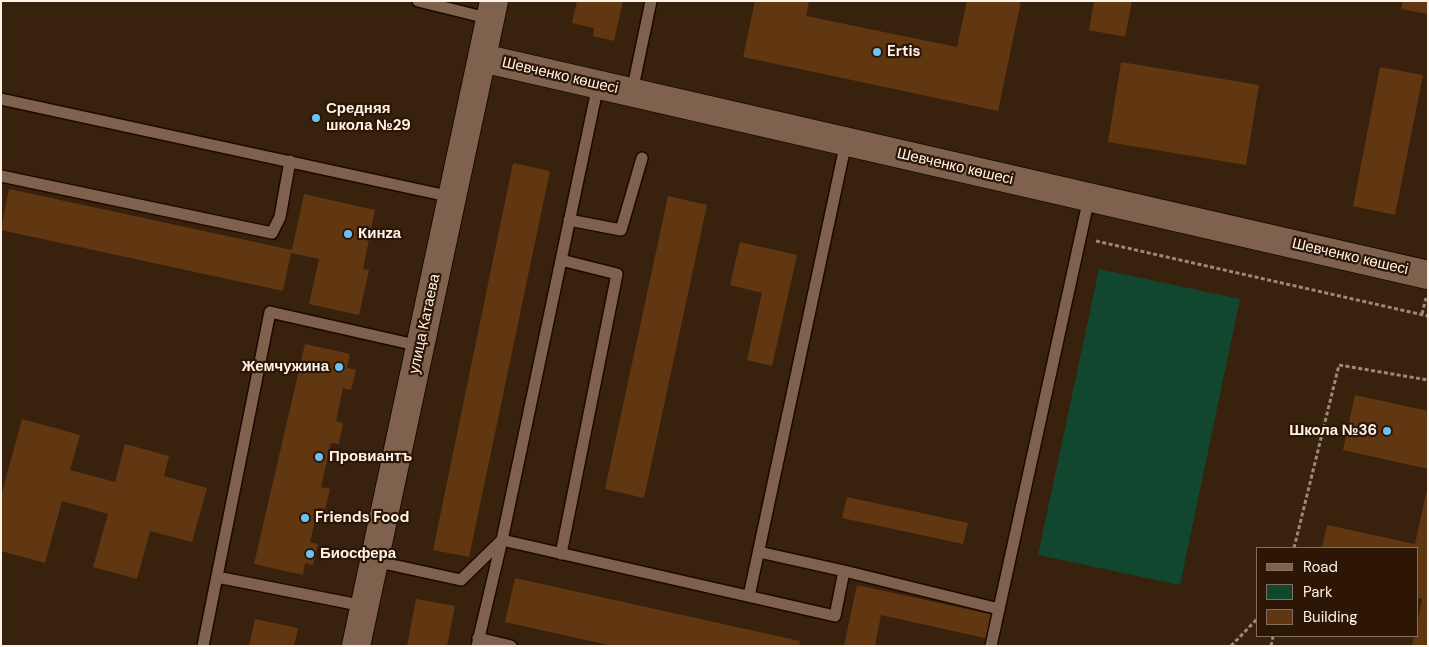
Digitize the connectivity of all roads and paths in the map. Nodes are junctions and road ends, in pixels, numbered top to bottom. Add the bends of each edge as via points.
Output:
1 (418, 1) edge
2 (651, 1) edge
3 (492, 10) edge
4 (482, 58) junction
5 (598, 85) junction
6 (632, 93) junction
7 (1, 99) edge
8 (846, 142) junction
9 (642, 158) dead end
10 (290, 162) junction
11 (1, 176) edge
12 (452, 197) junction
13 (1089, 198) junction
14 (569, 220) junction
15 (1080, 237) junction
16 (561, 260) junction
17 (1427, 286) edge
18 (1422, 314) junction
19 (1428, 316) edge
20 (420, 346) junction
21 (1428, 380) edge
22 (502, 540) junction
23 (1294, 547) edge
24 (759, 552) junction
25 (562, 554) junction
26 (374, 561) junction
27 (844, 571) junction
28 (216, 577) junction
29 (749, 596) junction
30 (364, 606) junction
31 (999, 609) junction
32 (1256, 620) edge
33 (478, 642) edge
34 (203, 646) edge
35 (356, 646) edge
36 (511, 646) edge
37 (991, 646) edge
38 (1231, 646) edge

1 - 3 lane
2 - 6 lane
3 - 4 street, улица Катаева
4 - 5 street, Шевченко көшесі
4 - 12 street, улица Катаева
5 - 6 street, Шевченко көшесі
5 - 14 lane
6 - 8 street, Шевченко көшесі
7 - 10 lane
8 - 13 street, Шевченко көшесі
8 - 24 lane
9 - 14 lane via 621,230
10 - 11 lane via 280,217 272,233
10 - 12 lane
12 - 20 street, улица Катаева
13 - 15 lane
13 - 17 street, Шевченко көшесі
14 - 16 lane
15 - 18 path
15 - 31 lane
16 - 22 lane
16 - 25 lane via 617,274
17 - 18 path
18 - 19 path
20 - 26 street, улица Катаева
20 - 28 lane via 270,312
21 - 23 path via 1339,365
22 - 25 lane
22 - 26 lane via 461,580
22 - 33 lane
24 - 27 lane
24 - 29 lane
25 - 29 lane
26 - 30 street, улица Катаева
27 - 29 lane via 835,616
27 - 31 lane
28 - 30 lane
28 - 34 lane
30 - 35 street, улица Катаева
31 - 37 lane
32 - 38 path
33 - 36 lane

